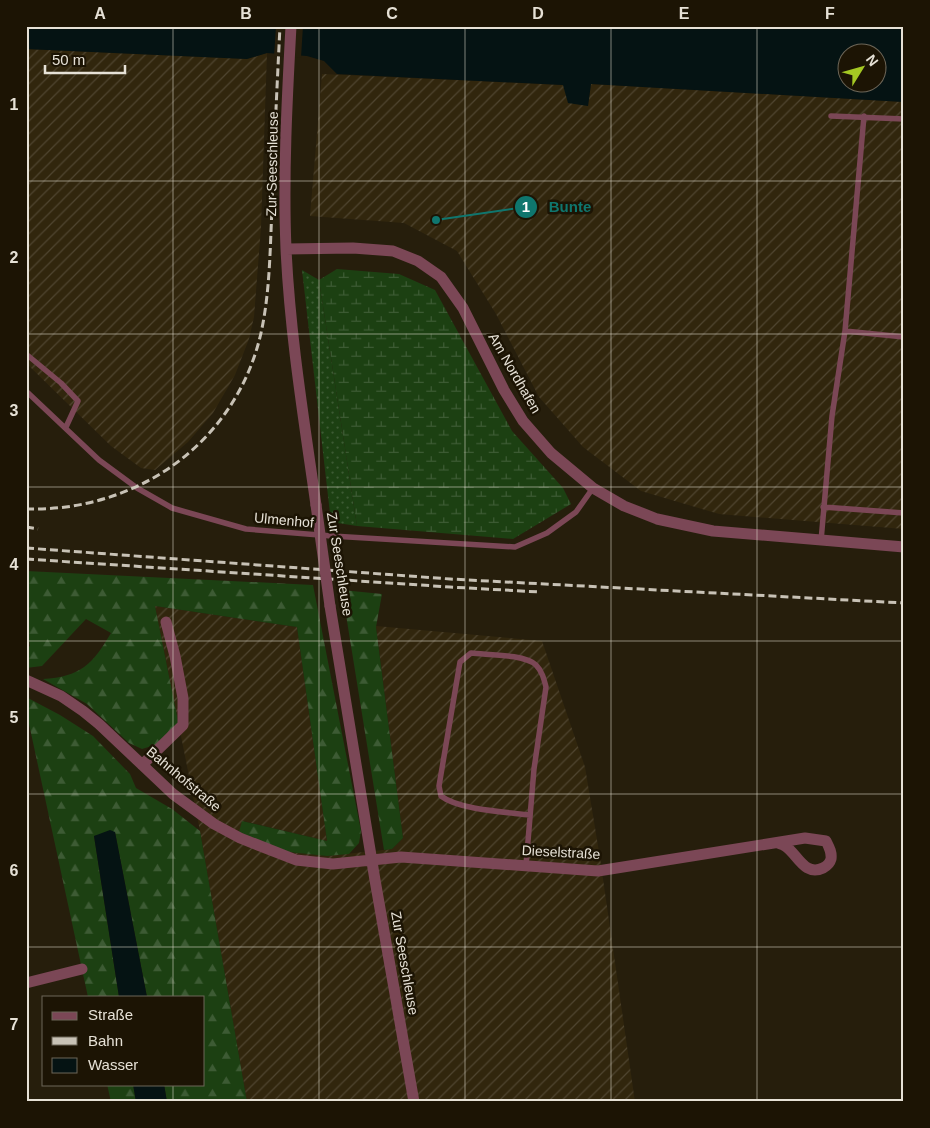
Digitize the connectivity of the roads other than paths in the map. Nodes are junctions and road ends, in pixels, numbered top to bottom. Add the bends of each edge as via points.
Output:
1 (291, 26) edge
2 (831, 116) dead end
3 (864, 116) junction
4 (904, 118) edge
5 (286, 249) junction
6 (845, 331) junction
7 (904, 337) edge
8 (26, 354) edge
9 (26, 390) edge
10 (66, 427) junction
11 (593, 488) junction
12 (823, 507) junction
13 (904, 513) edge
14 (821, 541) junction
15 (904, 547) edge
16 (166, 622) dead end
17 (26, 680) edge
18 (142, 765) junction
19 (530, 815) junction
20 (778, 843) dead end
21 (372, 860) junction
22 (526, 865) junction
23 (82, 969) dead end
24 (26, 983) edge
25 (414, 1102) edge

1 - 5 street, Zur Seeschleuse via 285,158
2 - 3 lane
3 - 4 lane
3 - 6 lane
5 - 11 street, Am Nordhafen via 393,251 418,261 441,277 463,308 523,421 551,453
5 - 21 street, Zur Seeschleuse, bridge via 292,333 330,606
6 - 7 lane
6 - 12 lane
8 - 10 lane via 78,401
9 - 10 lane, Ulmenhof
10 - 11 lane, Ulmenhof via 99,460 137,488 172,508 246,529 515,547 547,533 576,512
11 - 14 street, Am Nordhafen via 624,506 657,519 712,531
12 - 13 lane
12 - 14 lane
14 - 15 street, Am Nordhafen
16 - 18 street via 183,698 183,725
17 - 18 street, Bahnhofstraße via 61,696 83,711
18 - 21 street, Bahnhofstraße via 173,794 214,824 259,847 296,860 332,864
19 - 19 lane via 546,687 544,677 536,665 521,658 470,653 460,662 439,786 441,796 465,806
19 - 22 lane
20 - 22 street, Dieselstraße via 598,870
21 - 22 street, Dieselstraße via 401,857
21 - 25 street, Zur Seeschleuse
23 - 24 street

